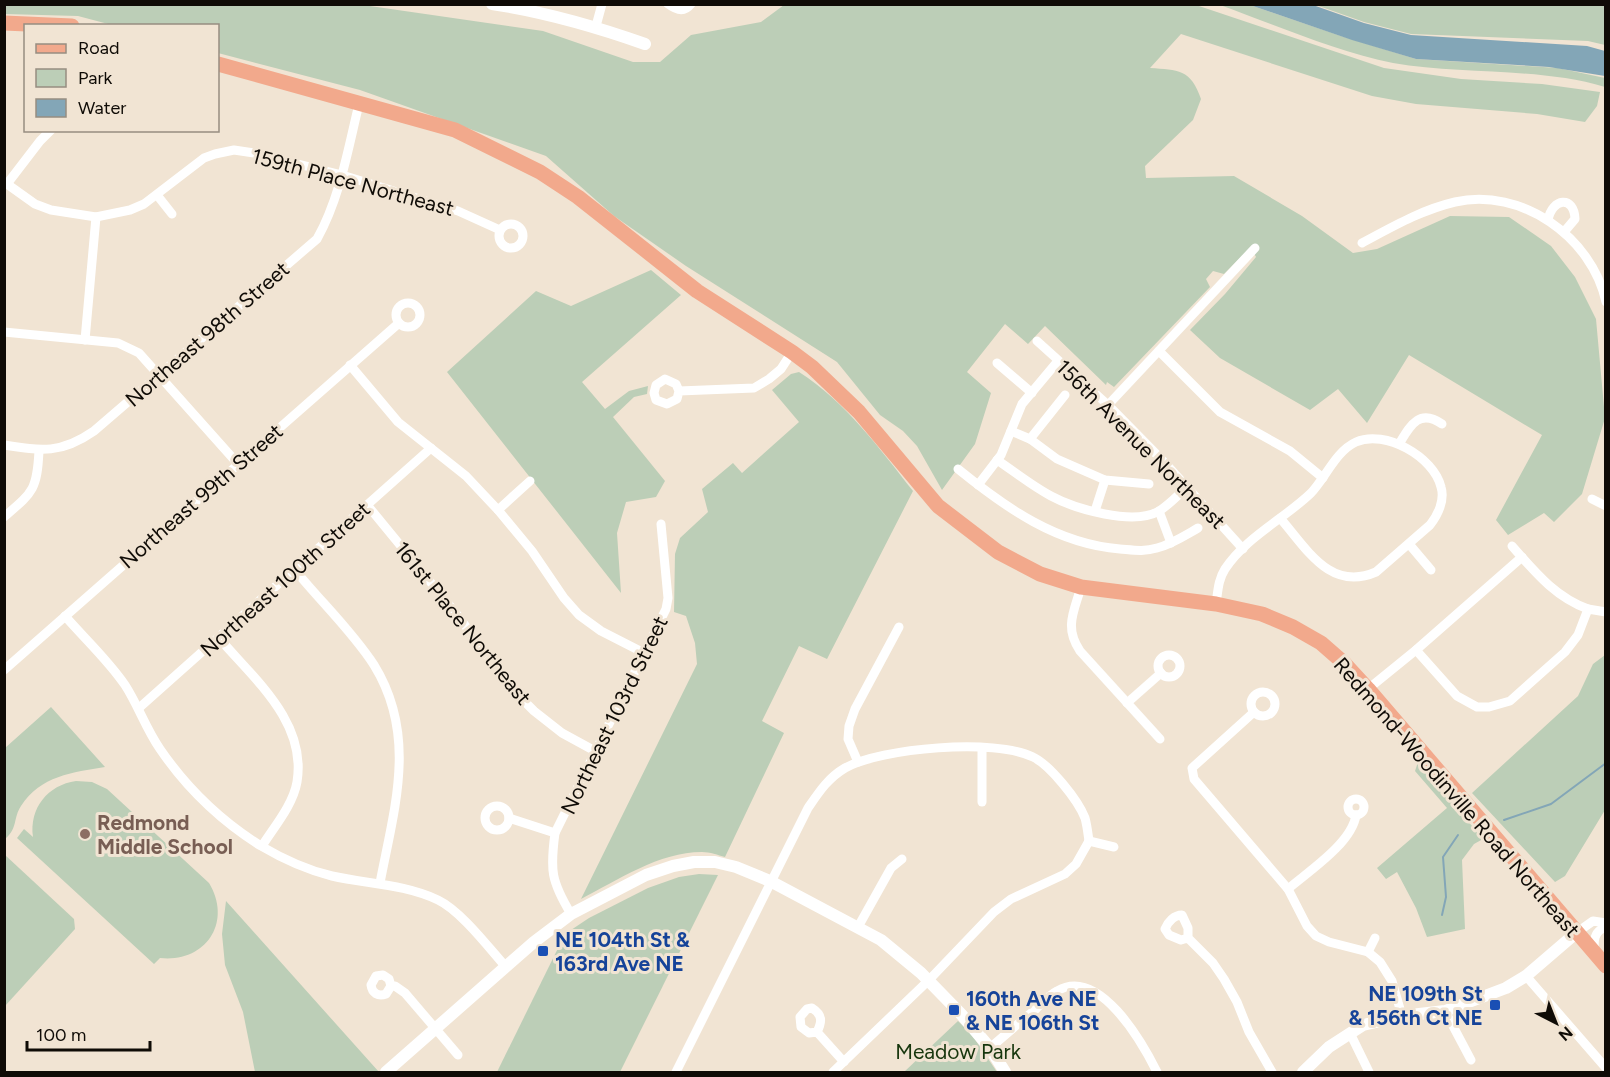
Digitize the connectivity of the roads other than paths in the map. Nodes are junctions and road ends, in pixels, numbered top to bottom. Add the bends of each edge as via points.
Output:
1 (492, 4) edge
2 (602, 4) edge
3 (668, 4) edge
4 (691, 4) edge
5 (4, 23) edge
6 (27, 24) edge
7 (596, 27) junction
8 (645, 44) dead end
9 (219, 64) edge
10 (359, 104) junction
11 (49, 132) edge
12 (342, 175) junction
13 (6, 184) edge
14 (157, 195) junction
15 (172, 214) dead end
16 (96, 217) junction
17 (1548, 220) junction
18 (500, 230) dead end
19 (1564, 232) junction
20 (1362, 243) dead end
21 (1255, 248) dead end
22 (1605, 302) edge
23 (399, 323) dead end
24 (4, 332) edge
25 (85, 340) junction
26 (1037, 341) dead end
27 (1159, 351) junction
28 (792, 352) junction
29 (1058, 361) junction
30 (997, 363) dead end
31 (350, 365) junction
32 (159, 374) junction
33 (679, 391) dead end
34 (1032, 393) junction
35 (1065, 395) dead end
36 (1108, 405) junction
37 (1442, 424) dead end
38 (1011, 431) junction
39 (1030, 439) junction
40 (1399, 444) junction
41 (4, 445) edge
42 (430, 448) junction
43 (39, 451) junction
44 (997, 460) junction
45 (238, 464) junction
46 (958, 469) dead end
47 (1323, 478) junction
48 (1105, 480) junction
49 (530, 481) dead end
50 (1149, 484) dead end
51 (978, 485) junction
52 (1186, 487) junction
53 (1592, 499) dead end
54 (368, 506) junction
55 (1605, 506) edge
56 (498, 510) junction
57 (1159, 511) junction
58 (1095, 512) junction
59 (4, 517) edge
60 (1280, 518) junction
61 (661, 524) dead end
62 (1198, 528) dead end
63 (1171, 543) junction
64 (1409, 544) junction
65 (1512, 546) dead end
66 (1243, 549) junction
67 (1522, 557) junction
68 (295, 570) junction
69 (1431, 570) dead end
70 (1081, 587) junction
71 (1216, 604) junction
72 (1588, 609) junction
73 (1605, 612) edge
74 (65, 616) junction
75 (899, 627) dead end
76 (219, 638) junction
77 (1416, 650) junction
78 (646, 654) junction
79 (4, 670) edge
80 (1161, 673) dead end
81 (1368, 689) junction
82 (1127, 703) junction
83 (139, 708) junction
84 (1254, 712) dead end
85 (1160, 739) dead end
86 (982, 748) junction
87 (595, 751) junction
88 (858, 762) junction
89 (982, 802) dead end
90 (1356, 815) dead end
91 (509, 818) dead end
92 (555, 832) junction
93 (1089, 841) junction
94 (262, 846) junction
95 (1114, 847) dead end
96 (902, 859) dead end
97 (770, 881) junction
98 (380, 883) junction
99 (1288, 889) junction
100 (571, 914) junction
101 (1605, 925) edge
102 (858, 927) junction
103 (1576, 933) junction
104 (1188, 938) dead end
105 (1375, 938) dead end
106 (1368, 952) junction
107 (1600, 960) edge
108 (507, 967) junction
109 (1526, 975) junction
110 (929, 980) junction
111 (391, 986) dead end
112 (1445, 1011) junction
113 (1402, 1016) junction
114 (436, 1029) junction
115 (817, 1032) dead end
116 (1350, 1033) junction
117 (990, 1048) junction
118 (458, 1055) dead end
119 (1471, 1060) dead end
120 (844, 1062) junction
121 (1605, 1068) edge
122 (386, 1072) edge
123 (676, 1072) edge
124 (833, 1072) edge
125 (1005, 1072) edge
126 (1157, 1072) edge
127 (1272, 1072) edge
128 (1303, 1072) edge
129 (1369, 1072) edge

1 - 7 street
2 - 7 street
3 - 4 street via 677,10
5 - 6 main road
7 - 8 street
9 - 10 main road, Redmond-Woodinville Road Northeast
10 - 12 street, Northeast 98th Street
10 - 28 main road, Redmond-Woodinville Road Northeast via 455,130 540,172 578,196 697,291
11 - 13 street
12 - 14 street, 159th Place Northeast via 234,150 204,158
12 - 18 street, 159th Place Northeast via 458,211
12 - 32 street, Northeast 98th Street via 316,239
13 - 16 street via 51,210
14 - 15 street
14 - 16 street via 130,210
16 - 25 street
17 - 19 street
17 - 19 street via 1555,204 1569,204 1575,219
17 - 20 street via 1491,201 1457,202 1420,213
19 - 22 street via 1594,270
21 - 27 street
23 - 31 street, Northeast 99th Street
24 - 25 street
25 - 32 street via 129,347
26 - 29 street, 156th Avenue Northeast
27 - 36 street
27 - 47 street via 1221,412 1290,451
28 - 33 street via 781,369 754,388
28 - 70 main road, Redmond-Woodinville Road Northeast via 844,396 915,481 953,519 1018,564
29 - 34 street
29 - 36 street, 156th Avenue Northeast
30 - 34 street
31 - 42 street via 398,422
31 - 45 street, Northeast 99th Street
32 - 43 street, Northeast 98th Street via 79,442
32 - 45 street
34 - 38 street via 1022,404
35 - 39 street
36 - 52 street, 156th Avenue Northeast
37 - 40 street via 1433,418 1420,418
38 - 39 street
38 - 44 street
39 - 48 street via 1057,459
40 - 47 street via 1382,438 1357,442 1345,449
40 - 64 street via 1426,463 1442,489 1436,517
41 - 43 street, Northeast 98th Street
42 - 54 street, Northeast 100th Street
42 - 56 street via 466,476
43 - 59 street via 36,484
44 - 51 street
44 - 58 street via 1052,497
45 - 74 street, Northeast 99th Street
46 - 51 street
47 - 60 street
48 - 50 street
48 - 58 street
49 - 56 street
51 - 63 street via 1038,526 1099,548 1140,551
52 - 57 street
52 - 66 street, 156th Avenue Northeast
53 - 55 street
54 - 68 street, Northeast 100th Street
54 - 87 street, 161st Place Northeast via 515,692 562,733
56 - 78 street via 579,615
57 - 58 street via 1134,517
57 - 63 street
60 - 64 street via 1329,570 1346,578 1376,572
60 - 66 street
61 - 78 street, Northeast 103rd Street via 668,598
62 - 63 street
64 - 69 street
65 - 67 street
66 - 71 street via 1220,578
67 - 72 street via 1563,598
67 - 77 street
68 - 76 street, Northeast 100th Street
68 - 98 street via 375,667 394,717 400,743 398,792
70 - 71 main road, Redmond-Woodinville Road Northeast
70 - 82 street via 1071,633 1080,651
71 - 81 main road, Redmond-Woodinville Road Northeast via 1262,614 1293,627 1321,643
72 - 73 street
72 - 77 street via 1578,635 1565,652 1510,701 1501,704 1484,708 1457,696
74 - 79 street, Northeast 99th Street
74 - 83 street via 113,670
75 - 88 street via 849,726 848,739
76 - 83 street, Northeast 100th Street
76 - 94 street via 282,712 295,743 297,783 291,800
77 - 81 street
78 - 87 street, Northeast 103rd Street
80 - 82 street
81 - 103 main road, Redmond-Woodinville Road Northeast
82 - 85 street
83 - 94 street via 159,748 184,780 204,802
84 - 99 street via 1201,758 1192,768 1192,776
86 - 88 street via 928,748
86 - 89 street
86 - 93 street via 1014,751 1043,763 1078,803
87 - 92 street, Northeast 103rd Street
88 - 97 street via 826,781
90 - 99 street via 1341,843
91 - 92 street
92 - 100 street, Northeast 103rd Street via 551,863 554,882
93 - 95 street
93 - 110 street via 1076,864 1065,874 1011,899 994,912
94 - 98 street via 296,864 332,876
96 - 102 street via 891,867
97 - 100 street via 736,867 694,862 646,875
97 - 102 street
97 - 123 street
98 - 108 street via 440,901
99 - 106 street via 1306,926 1316,936
100 - 108 street
101 - 103 street via 1593,921
101 - 107 street via 1594,941
102 - 110 street
103 - 107 main road, Redmond-Woodinville Road Northeast
103 - 109 street
104 - 127 street via 1224,979
105 - 106 street
106 - 113 street via 1392,981
108 - 114 street
109 - 112 street via 1506,988
109 - 121 street
110 - 117 street
110 - 120 street
111 - 114 street via 405,993
112 - 113 street
112 - 119 street
113 - 116 street
114 - 118 street
114 - 122 street
115 - 120 street
116 - 128 street
116 - 129 street
117 - 125 street
117 - 126 street via 1057,991 1083,987 1103,997 1119,1013
120 - 124 street

